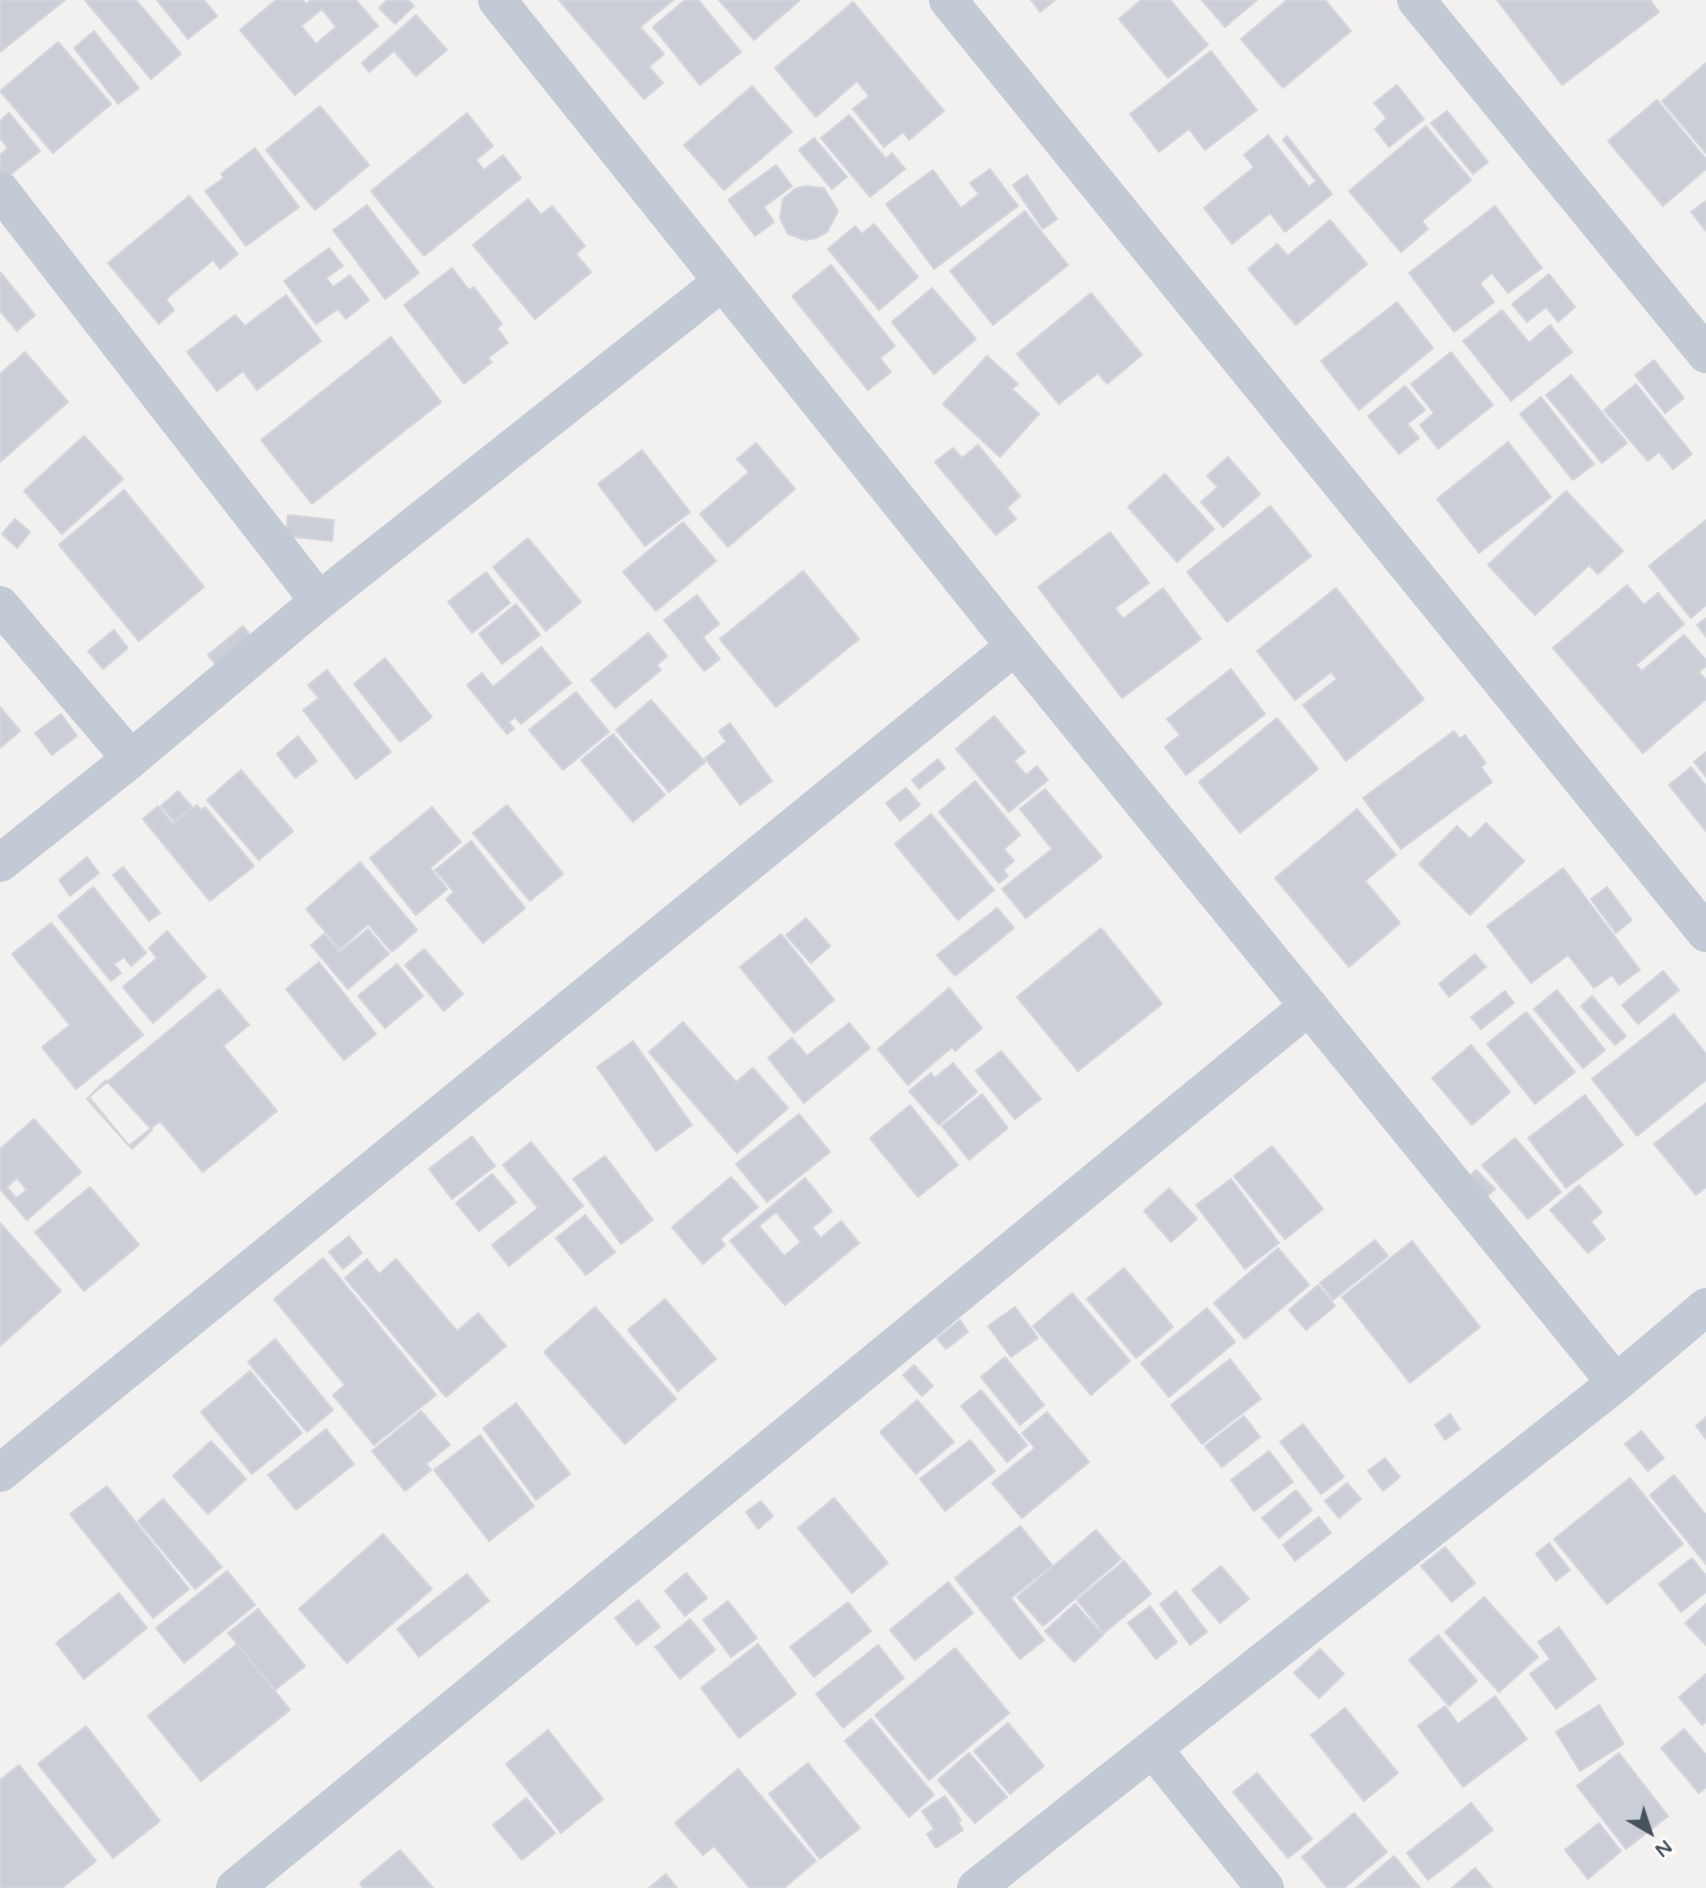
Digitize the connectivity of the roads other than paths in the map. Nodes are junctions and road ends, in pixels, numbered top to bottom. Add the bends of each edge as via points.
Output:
1 (497, 0) edge
2 (948, 0) edge
3 (1416, 0) edge
4 (0, 190) edge
5 (722, 282) junction
6 (1706, 354) edge
7 (319, 601) junction
8 (0, 605) edge
9 (1016, 646) junction
10 (131, 759) junction
11 (0, 863) edge
12 (1706, 933) edge
13 (1309, 1006) junction
14 (1706, 1307) edge
15 (1616, 1383) junction
16 (0, 1474) edge
17 (1153, 1749) junction
18 (235, 1888) edge
19 (976, 1888) edge
20 (1265, 1888) edge

1 - 5 street
2 - 12 street
3 - 6 street
4 - 7 street
5 - 7 street
5 - 9 street
7 - 10 street
8 - 10 street
9 - 13 street
9 - 16 street
10 - 11 street
13 - 15 street
13 - 18 street
14 - 15 street
15 - 17 street
17 - 19 street
17 - 20 street

